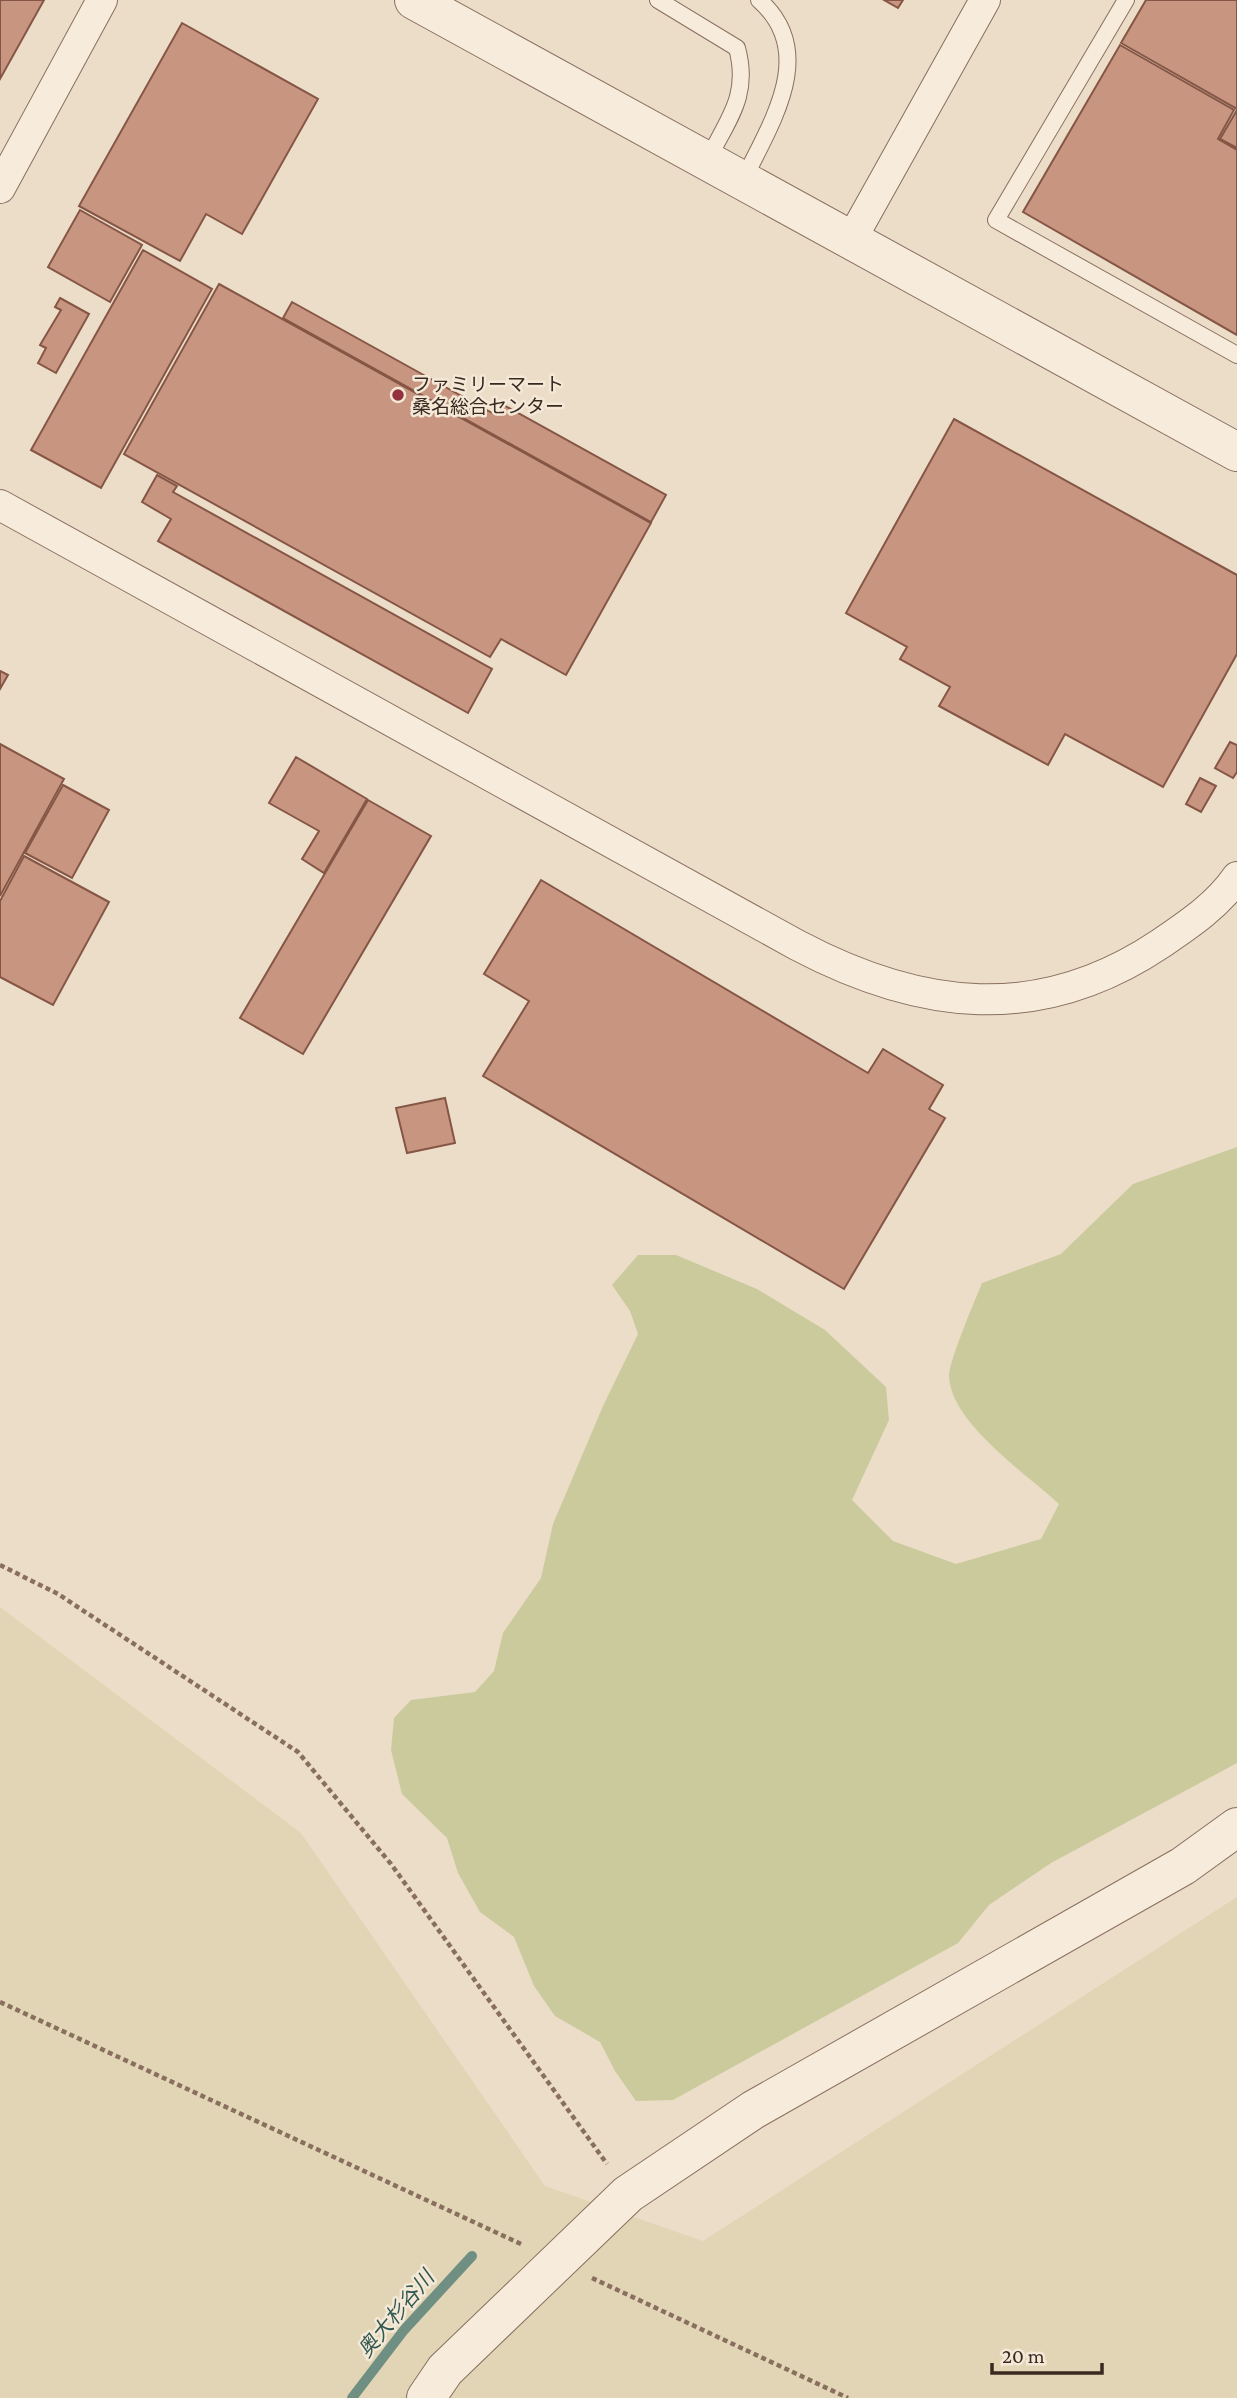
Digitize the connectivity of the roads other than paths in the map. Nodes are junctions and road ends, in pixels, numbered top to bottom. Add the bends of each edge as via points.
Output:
1 (102, 0) edge
2 (414, 0) edge
3 (658, 0) edge
4 (759, 0) edge
5 (985, 0) edge
6 (1126, 0) edge
7 (707, 161) junction
8 (743, 181) junction
9 (0, 188) edge
10 (851, 240) junction
11 (1237, 355) edge
12 (1237, 452) edge
13 (0, 505) edge
14 (1237, 877) edge
15 (1237, 1828) edge
16 (426, 2398) edge

1 - 9 street
2 - 7 street
3 - 7 lane via 737,48 741,92
4 - 8 lane via 786,39 790,70 781,102
5 - 10 street
6 - 11 lane via 996,220
7 - 8 street
8 - 10 street
10 - 12 street
13 - 14 street via 845,971 900,989 950,998 1002,1000 1054,991 1107,974 1139,958 1203,913
15 - 16 street via 1183,1866 754,2110 628,2194 445,2370

